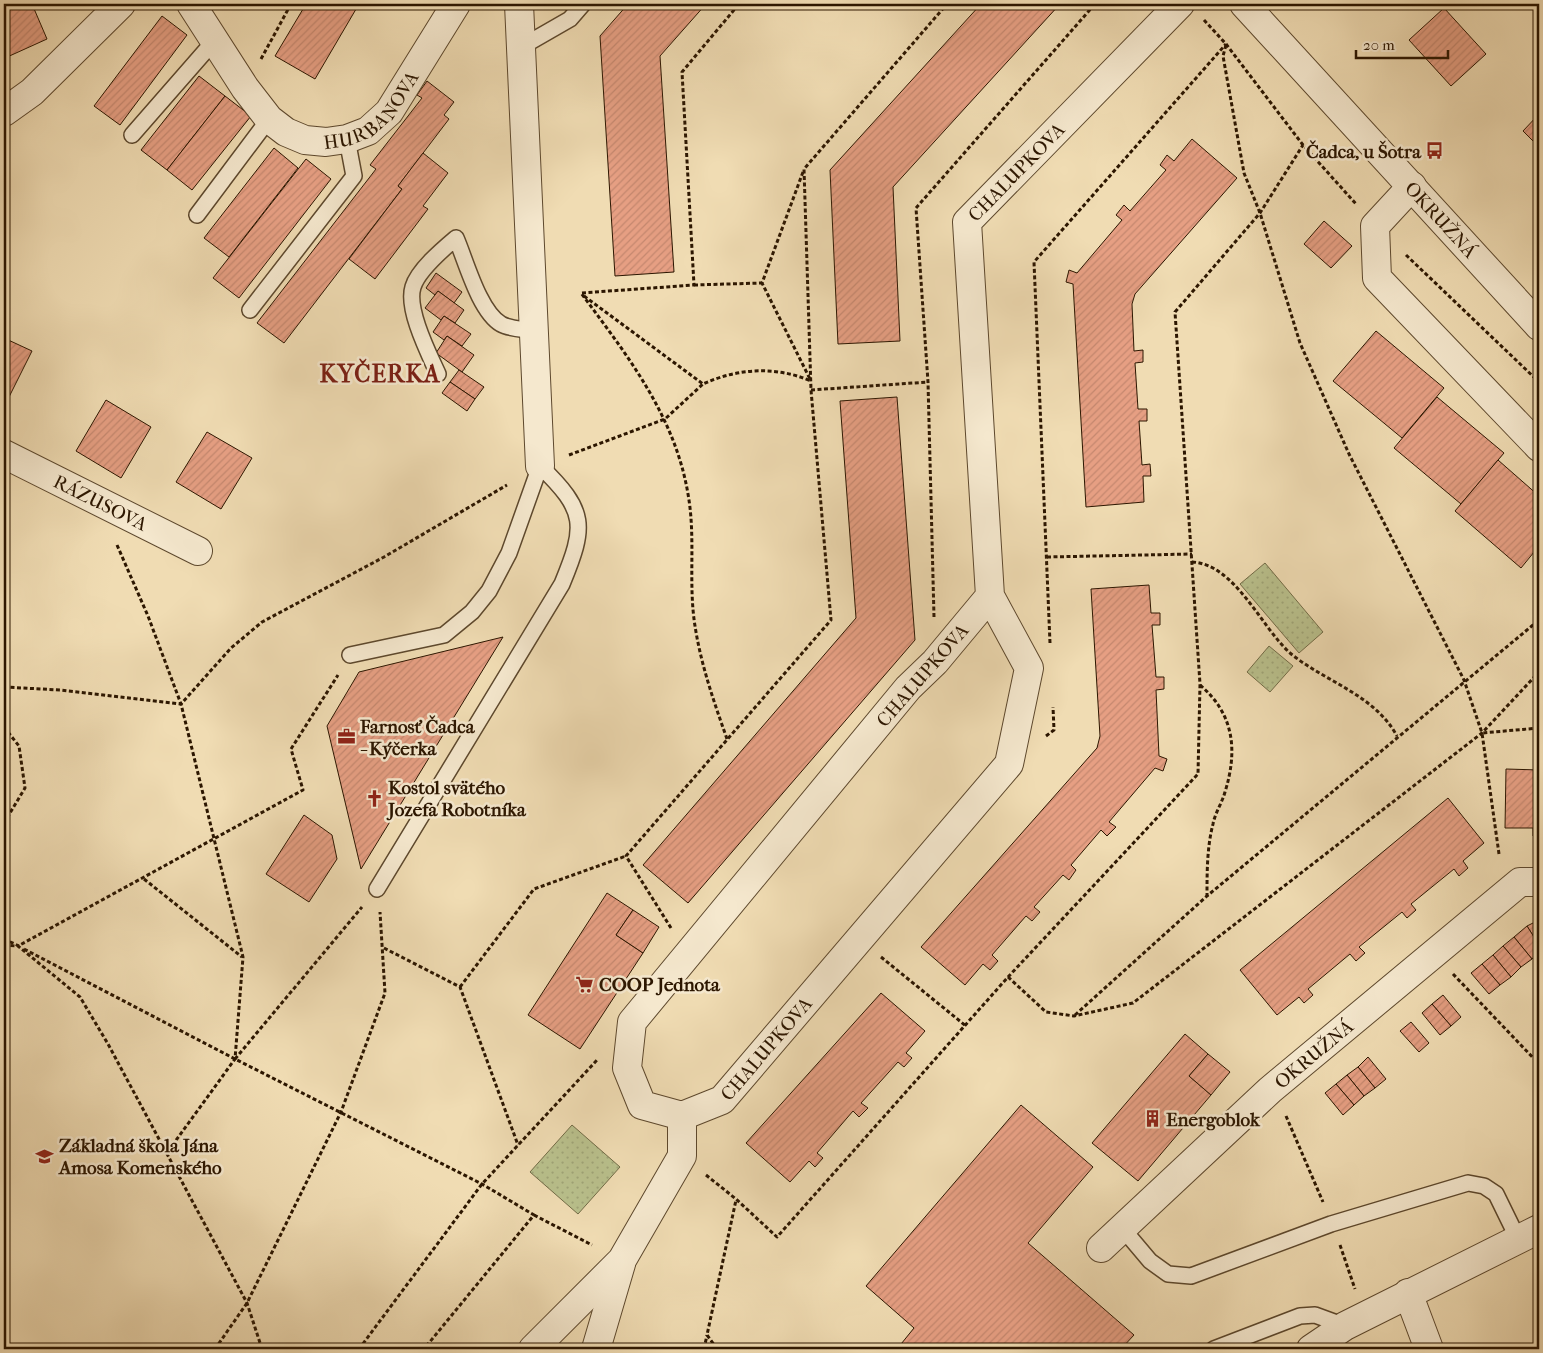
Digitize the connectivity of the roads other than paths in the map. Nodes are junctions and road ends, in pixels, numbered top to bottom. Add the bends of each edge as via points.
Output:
1 (121, 4) edge
2 (190, 4) edge
3 (456, 4) edge
4 (519, 4) edge
5 (583, 4) edge
6 (1180, 4) edge
7 (1244, 4) edge
8 (215, 40) junction
9 (523, 46) junction
10 (4, 112) edge
11 (269, 119) junction
12 (132, 135) dead end
13 (347, 140) junction
14 (1412, 186) junction
15 (197, 215) dead end
16 (250, 310) dead end
17 (1539, 326) edge
18 (535, 331) junction
19 (438, 374) dead end
20 (1539, 447) edge
21 (4, 454) edge
22 (540, 466) junction
23 (198, 550) dead end
24 (990, 596) junction
25 (350, 655) road end
26 (1539, 882) edge
27 (377, 889) road end
28 (682, 1116) junction
29 (1123, 1229) junction
30 (1529, 1234) edge
31 (1101, 1248) dead end
32 (622, 1260) junction
33 (1408, 1293) junction
34 (1345, 1326) junction
35 (533, 1349) edge
36 (596, 1349) edge
37 (1214, 1349) edge
38 (1311, 1349) edge
39 (1429, 1349) edge

1 - 10 street via 32,92
2 - 8 street, HURBANOVA
3 - 13 street, HURBANOVA via 389,112 368,131
4 - 9 street
5 - 9 lane via 570,19
6 - 24 street, CHALUPKOVA via 967,222
7 - 14 street, OKRUŽNÁ
8 - 11 street, HURBANOVA
8 - 12 lane
9 - 18 street
11 - 13 street, HURBANOVA via 286,132 306,140
11 - 15 lane
13 - 16 lane via 354,176
14 - 17 street, OKRUŽNÁ
14 - 20 street via 1375,226 1378,278
18 - 19 lane via 501,324 493,317 484,305 456,238 440,252 413,286 412,302 416,317
18 - 22 street
21 - 23 street, RÁZUSOVA
22 - 25 lane via 509,553 490,591 472,612 444,635
22 - 27 lane via 562,487 580,521 577,546 562,584
24 - 28 street, CHALUPKOVA via 1029,668 1008,764 722,1100
24 - 28 street, CHALUPKOVA via 935,662 908,688 632,1022 627,1068 642,1105
26 - 29 street, OKRUŽNÁ via 1520,882 1270,1090
28 - 32 street via 682,1156
29 - 30 lane via 1150,1261 1168,1274 1191,1276 1331,1224 1468,1183 1484,1186 1496,1194
29 - 31 street, OKRUŽNÁ
30 - 33 street
32 - 35 street
32 - 36 street
33 - 34 street
33 - 39 street
34 - 37 lane via 1315,1315 1300,1316
34 - 38 street

